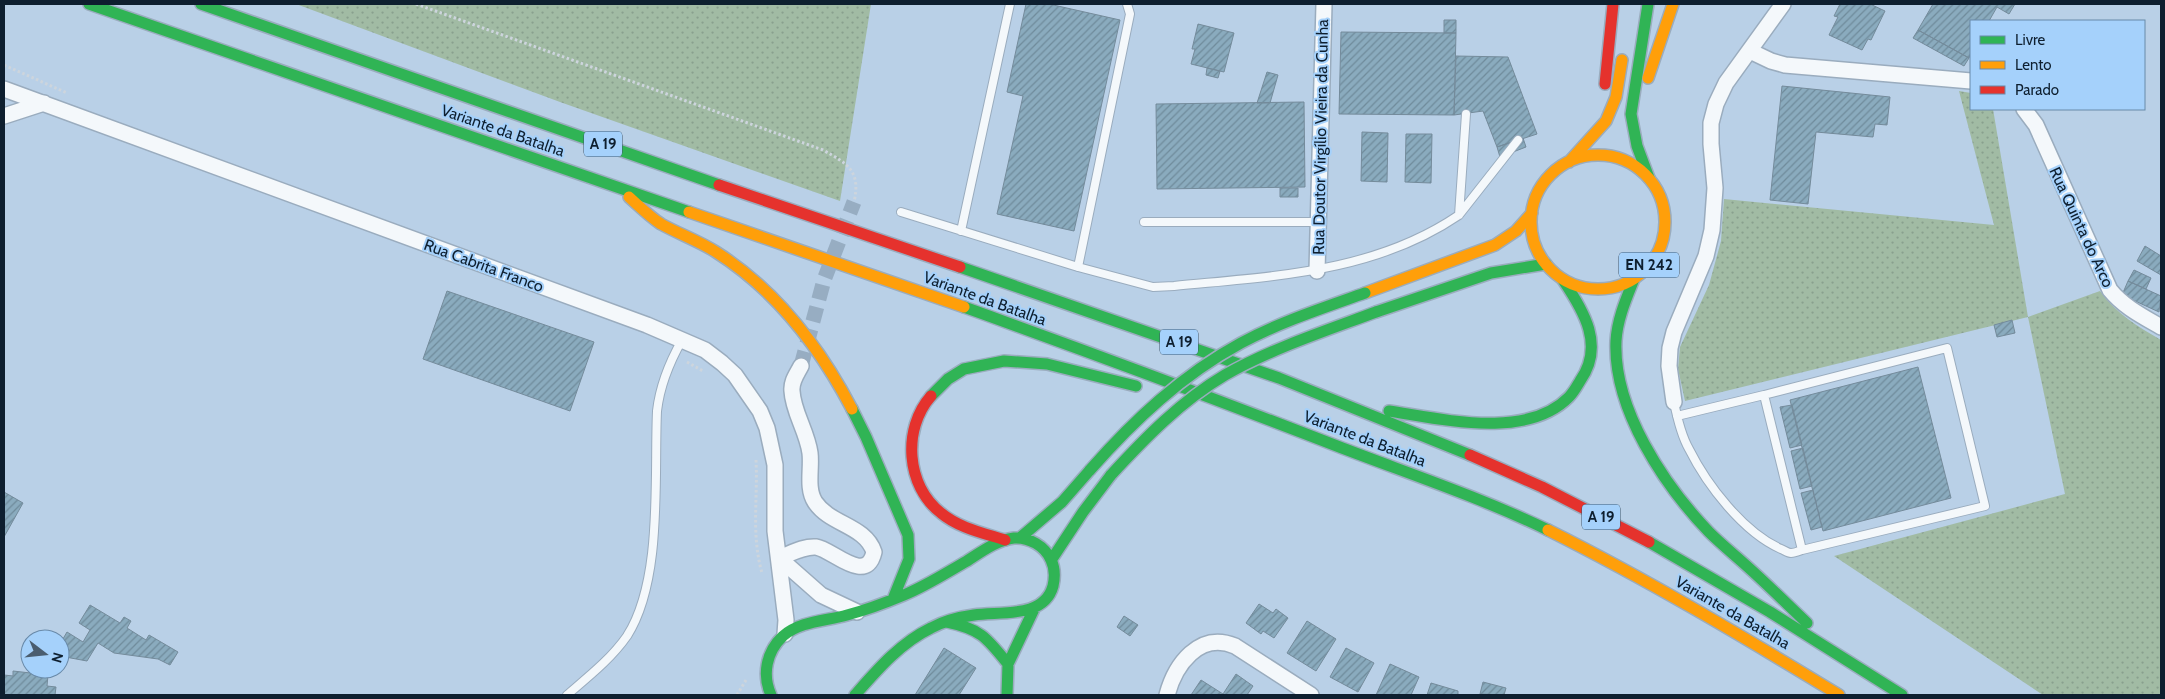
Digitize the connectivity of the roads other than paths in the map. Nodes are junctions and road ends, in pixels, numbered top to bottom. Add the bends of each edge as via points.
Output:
1 (89, 4) edge
2 (200, 4) edge
3 (1010, 4) edge
4 (1127, 4) edge
5 (1324, 4) edge
6 (1612, 4) edge
7 (1648, 4) edge
8 (1673, 4) edge
9 (1783, 4) edge
10 (1624, 50) dead end
11 (1750, 51) junction
12 (1970, 81) edge
13 (4, 89) edge
14 (44, 103) junction
15 (2025, 110) edge
16 (1466, 114) dead end
17 (4, 116) edge
18 (1634, 128) junction
19 (1591, 136) junction
20 (1518, 140) dead end
21 (1569, 162) junction
22 (1648, 178) junction
23 (616, 186) junction
24 (902, 212) dead end
25 (1532, 213) junction
26 (1459, 215) junction
27 (1144, 222) dead end
28 (1318, 222) junction
29 (961, 231) junction
30 (1546, 264) junction
31 (1078, 268) junction
32 (1317, 271) junction
33 (1634, 279) junction
34 (1563, 280) junction
35 (2161, 327) edge
36 (682, 340) junction
37 (801, 366) tunnel mouth
38 (1168, 381) junction
39 (1764, 395) junction
40 (1350, 404) junction
41 (1675, 409) junction
42 (1021, 537) junction
43 (1005, 540) junction
44 (1802, 550) junction
45 (779, 558) junction
46 (1052, 559) junction
47 (893, 600) junction
48 (1035, 607) junction
49 (857, 612) junction
50 (946, 621) junction
51 (785, 634) junction
52 (1838, 654) junction
53 (1008, 664) junction
54 (765, 680) junction
55 (568, 695) edge
56 (756, 695) edge
57 (771, 695) edge
58 (854, 695) edge
59 (1007, 695) edge
60 (1167, 695) edge
61 (1311, 695) edge
62 (1839, 695) edge
63 (1902, 695) edge

1 - 23 main road, Variante da Batalha / A 19
2 - 40 main road, Variante da Batalha / A 19
3 - 29 lane
4 - 31 lane via 1130,14
5 - 28 street, Rua Doutor Virgílio Vieira da Cunha
6 - 19 main road via 1604,96
7 - 18 main road, EN 242 via 1633,92 1631,114
8 - 18 main road, EN 242
9 - 11 street
10 - 19 main road, EN 242 via 1611,109 1606,121
11 - 12 street via 1785,65
11 - 41 street via 1726,83 1711,123 1715,188 1712,230 1706,256 1670,348
13 - 14 street, Rua Cabrita Franco
14 - 17 street
14 - 36 street, Rua Cabrita Franco
15 - 35 street, Rua Quinta do Arco via 2036,125 2110,290 2133,311
16 - 26 lane
18 - 22 main road, EN 242
19 - 21 main road, EN 242
20 - 26 lane
21 - 22 main road, EN 242 via 1586,156 1620,158
21 - 25 main road, EN 242 via 1551,174 1538,192
22 - 33 main road, EN 242 via 1661,197 1666,220 1662,243 1651,264
23 - 38 main road, Variante da Batalha / A 19
23 - 47 main road via 660,223 715,251 744,272 780,306 833,373 866,437 908,535 909,559
24 - 29 lane
25 - 30 main road, EN 242 via 1536,249
25 - 42 main road, bridge via 1516,231 1495,245 1282,324 1208,362 1139,416 1062,502
26 - 32 lane via 1414,242
27 - 28 lane
28 - 32 street, Rua Doutor Virgílio Vieira da Cunha
29 - 31 lane
30 - 34 main road, EN 242
30 - 46 main road, bridge via 1491,273 1376,312 1241,366 1174,413 1136,448 1082,512
31 - 32 lane via 1153,287
33 - 34 main road, EN 242 via 1617,287 1599,290
33 - 52 main road via 1622,310 1616,343 1620,381 1641,436 1659,469 1709,532
34 - 40 main road via 1583,309 1590,327 1590,363 1575,391 1546,413 1494,424 1447,420
36 - 45 street, Rua Cabrita Franco via 705,350 729,369 760,411 775,465 775,531
36 - 55 lane via 659,393 651,566 643,599 627,635 614,652
37 - 45 street via 792,390 807,438 814,500 834,519 864,535 874,552 869,562 862,566 847,563 815,547
38 - 43 main road via 1134,386 1028,360 971,366 948,378 935,390 920,410 912,436 915,477 930,502 945,517
38 - 62 main road, Variante da Batalha / A 19 via 1523,518 1662,590
39 - 41 lane
39 - 44 lane
39 - 44 lane via 1948,348 1985,506
40 - 52 main road, Variante da Batalha / A 19 via 1541,487 1613,523
41 - 44 lane via 1688,448 1702,474 1747,526 1771,544 1791,553
42 - 43 main road
42 - 46 main road via 1041,546
43 - 47 main road
45 - 49 street via 821,595
45 - 51 street, Rua Cabrita Franco
46 - 48 main road via 1055,575 1052,587 1043,602
47 - 49 main road
48 - 50 main road via 984,612
48 - 53 main road
49 - 51 main road
50 - 53 main road via 980,631
50 - 58 main road via 905,642
51 - 54 main road via 768,660
52 - 63 main road, Variante da Batalha / A 19
53 - 59 main road
54 - 56 main road
54 - 57 main road
60 - 61 street via 1176,670 1188,656 1203,646 1222,642 1235,646

